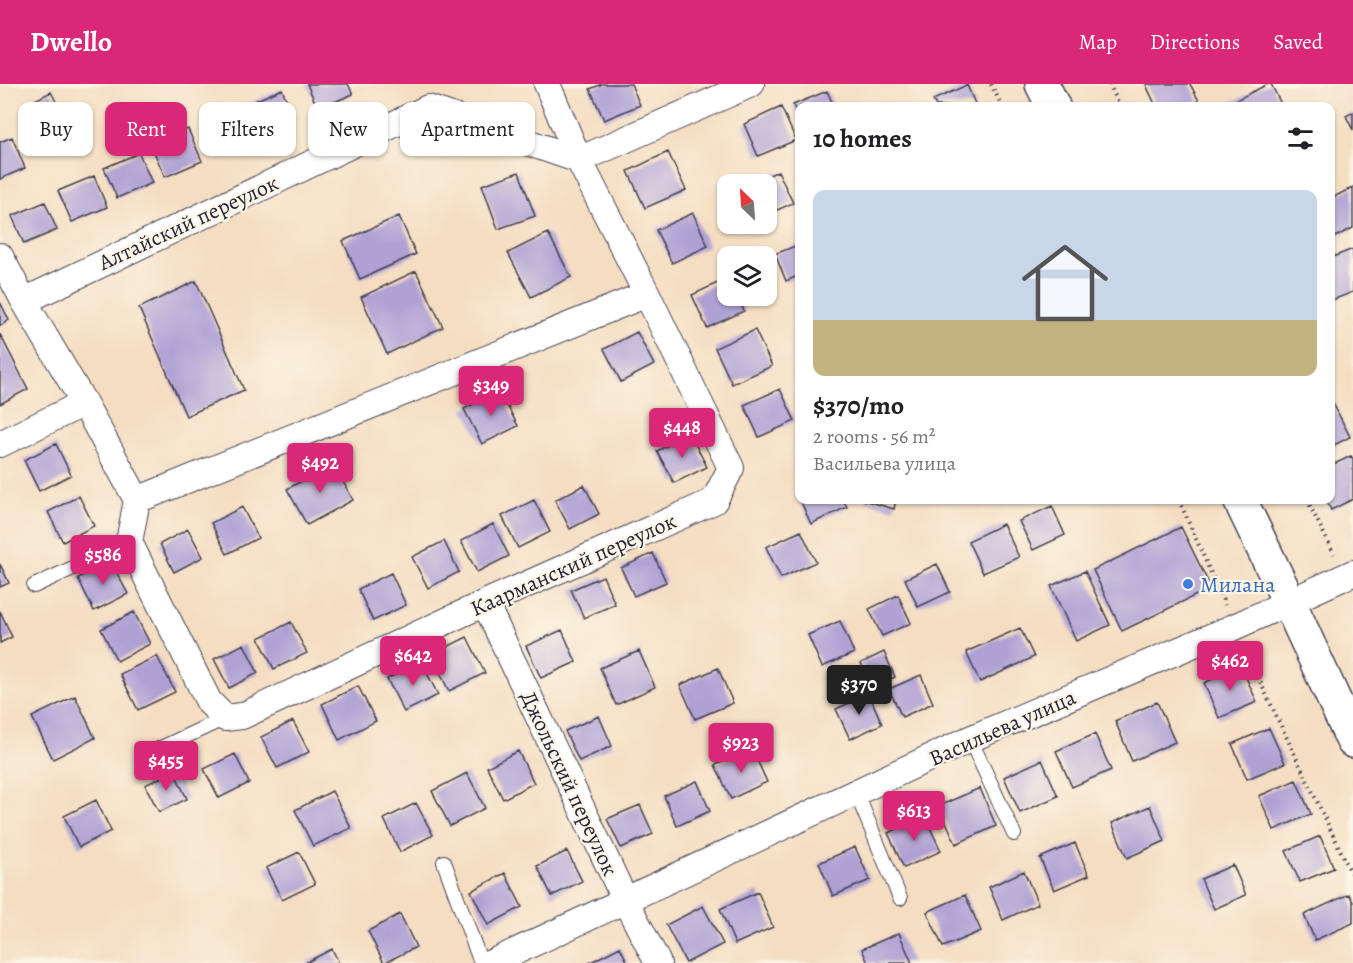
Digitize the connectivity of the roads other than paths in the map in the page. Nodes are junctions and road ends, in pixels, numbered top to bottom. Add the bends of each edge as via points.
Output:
1 (547, 84) edge
2 (752, 84) edge
3 (1042, 84) edge
4 (1051, 102) edge
5 (579, 160) junction
6 (0, 256) edge
7 (647, 294) junction
8 (24, 301) junction
9 (84, 403) junction
10 (0, 444) edge
11 (137, 500) junction
12 (1242, 504) edge
13 (129, 542) junction
14 (1349, 575) edge
15 (34, 586) dead end
16 (1289, 602) junction
17 (485, 603) junction
18 (225, 718) junction
19 (970, 739) junction
20 (1353, 741) edge
21 (147, 755) dead end
22 (856, 792) junction
23 (1014, 834) dead end
24 (444, 862) dead end
25 (900, 898) dead end
26 (625, 900) junction
27 (491, 963) edge
28 (657, 963) edge

1 - 5 street, Каарманский переулок
2 - 5 street
3 - 4 main road
5 - 7 street, Каарманский переулок
5 - 8 street, Алтайский переулок via 428,108
6 - 8 street
7 - 11 street
7 - 17 street, Каарманский переулок via 731,468 714,501
8 - 9 street
9 - 10 street
9 - 11 street
11 - 13 street
12 - 16 main road
13 - 15 lane
13 - 18 street via 209,702
14 - 16 street, Васильева улица
16 - 19 street, Васильева улица
16 - 20 main road
17 - 18 street, Каарманский переулок via 242,716
17 - 26 street, Джольский переулок
18 - 21 lane
19 - 22 street, Васильева улица
19 - 23 lane
22 - 25 lane
22 - 26 street, Васильева улица
24 - 27 lane
26 - 27 street, Васильева улица
26 - 28 street, Джольский переулок

